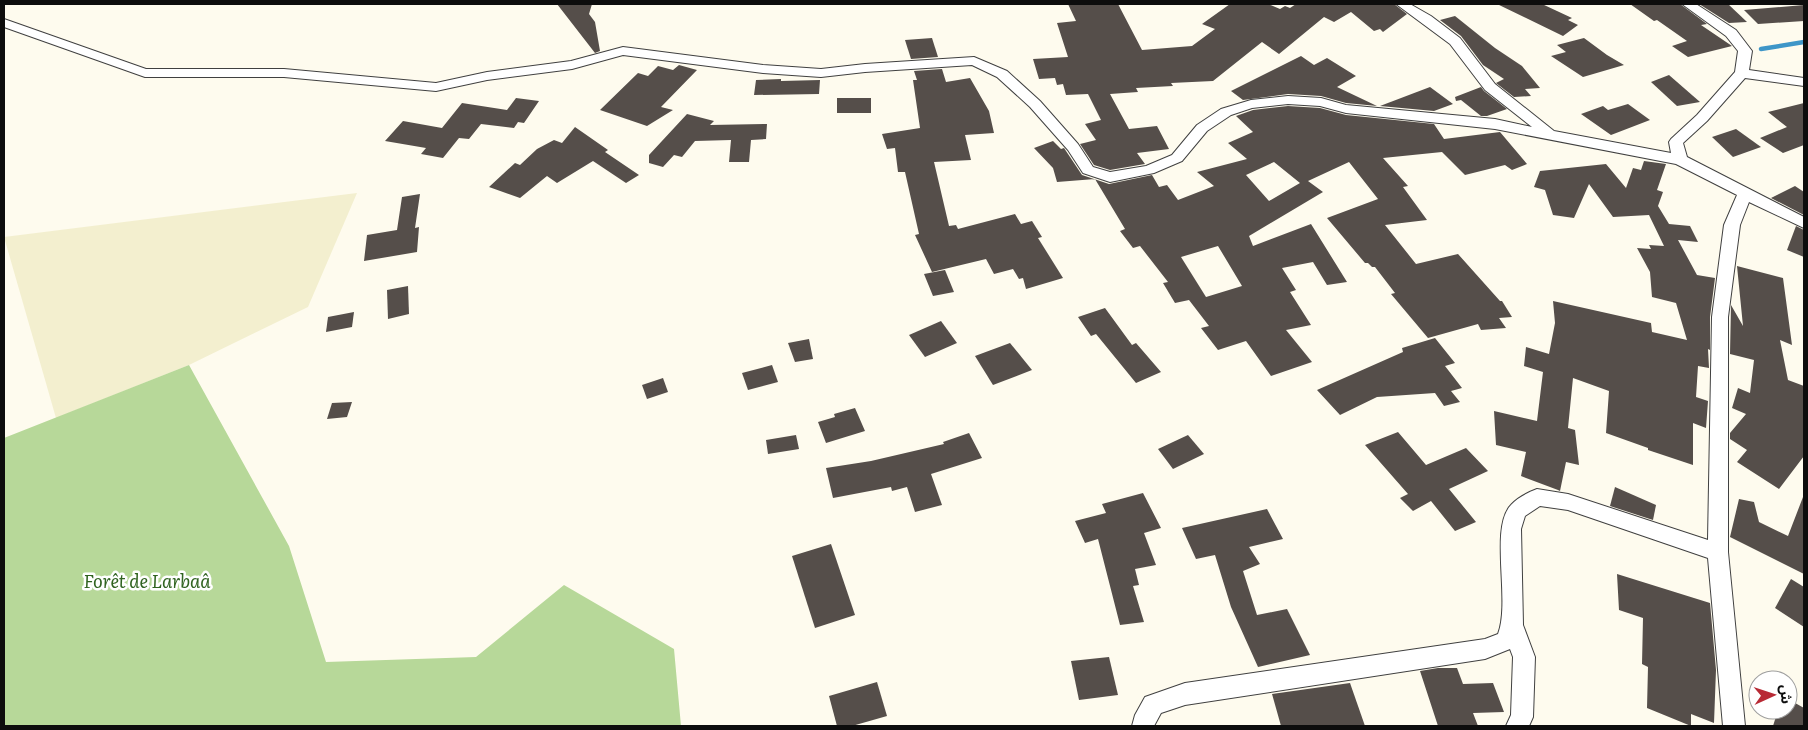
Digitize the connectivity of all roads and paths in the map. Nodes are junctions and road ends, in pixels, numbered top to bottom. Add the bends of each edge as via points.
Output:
1 (1402, 4) edge
2 (1688, 4) edge
3 (4, 23) edge
4 (1742, 73) junction
5 (1804, 82) edge
6 (1550, 134) junction
7 (1680, 160) junction
8 (1744, 194) junction
9 (1804, 223) edge
10 (1718, 552) junction
11 (1512, 625) junction
12 (1143, 726) edge
13 (1518, 726) edge
14 (1734, 726) edge

1 - 6 street via 1455,42 1490,88
2 - 4 street via 1731,32 1746,52
3 - 6 street via 145,73 284,73 436,87 572,64 623,51 821,74 974,61 1002,74 1035,104 1073,147 1088,170 1110,177 1149,170 1177,158 1202,128 1226,112 1251,104 1288,100 1495,124
4 - 5 street
4 - 7 street via 1676,142
6 - 7 street
7 - 8 street
8 - 9 street
8 - 10 street via 1732,225 1720,317
10 - 11 street via 1568,502 1537,497 1517,511 1511,529
10 - 14 street
11 - 12 street via 1506,641 1485,650 1185,694 1153,705
11 - 13 street via 1524,657 1522,717

